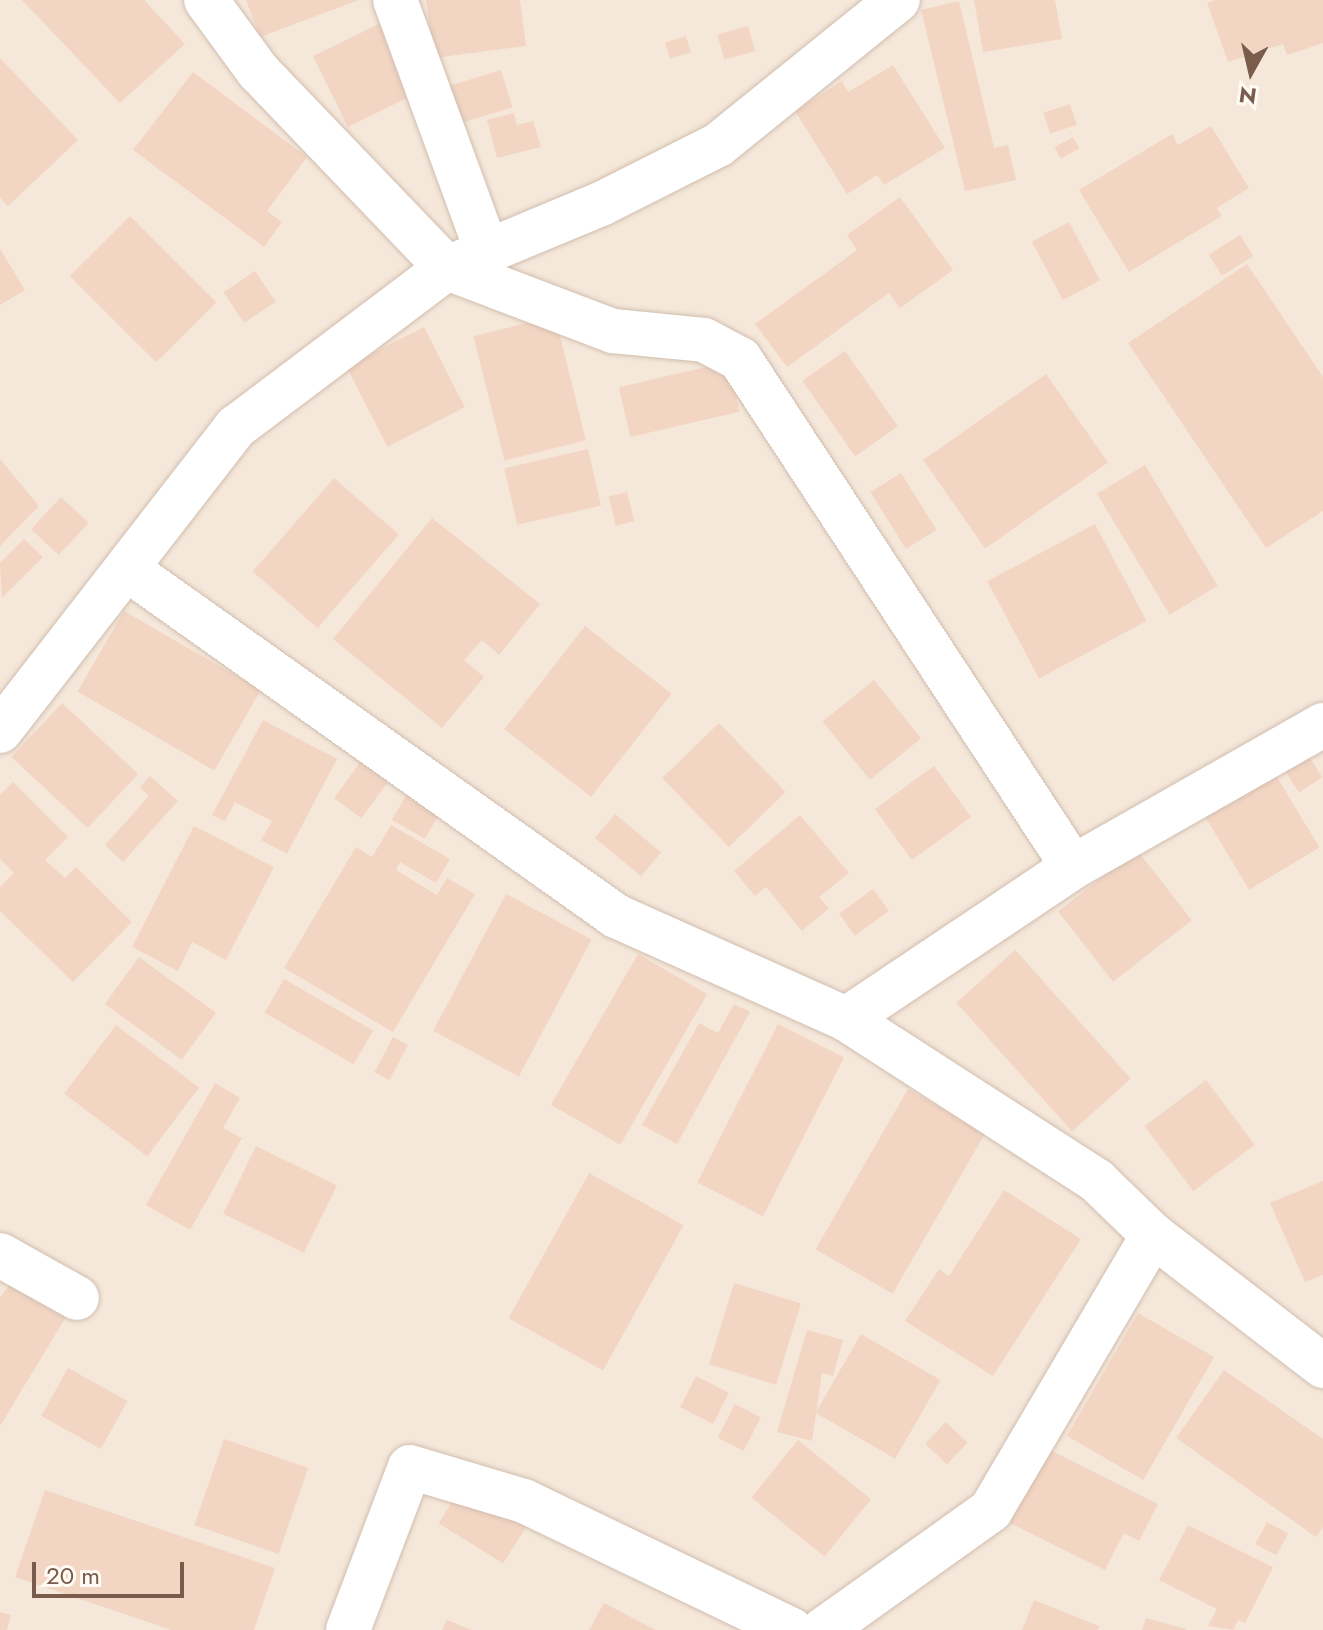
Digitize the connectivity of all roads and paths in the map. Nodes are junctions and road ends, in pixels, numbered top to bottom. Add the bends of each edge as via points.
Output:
1 (206, 0) edge
2 (395, 0) edge
3 (898, 0) edge
4 (487, 251) junction
5 (447, 268) junction
6 (127, 569) junction
7 (1323, 725) edge
8 (0, 731) edge
9 (1073, 867) junction
10 (846, 1019) junction
11 (1153, 1235) junction
12 (0, 1255) edge
13 (77, 1298) dead end
14 (1323, 1366) edge
15 (348, 1630) edge
16 (792, 1630) edge
17 (823, 1630) edge

1 - 5 street via 258,71
2 - 4 street
3 - 4 street via 718,145
4 - 5 street
5 - 6 street via 236,427
5 - 9 street via 613,331 704,340 740,359
6 - 8 street
6 - 10 street via 616,916
7 - 9 street
9 - 10 street
10 - 11 street via 1097,1181
11 - 14 street
11 - 17 street via 991,1510
12 - 13 street
15 - 16 street via 410,1467 524,1501

